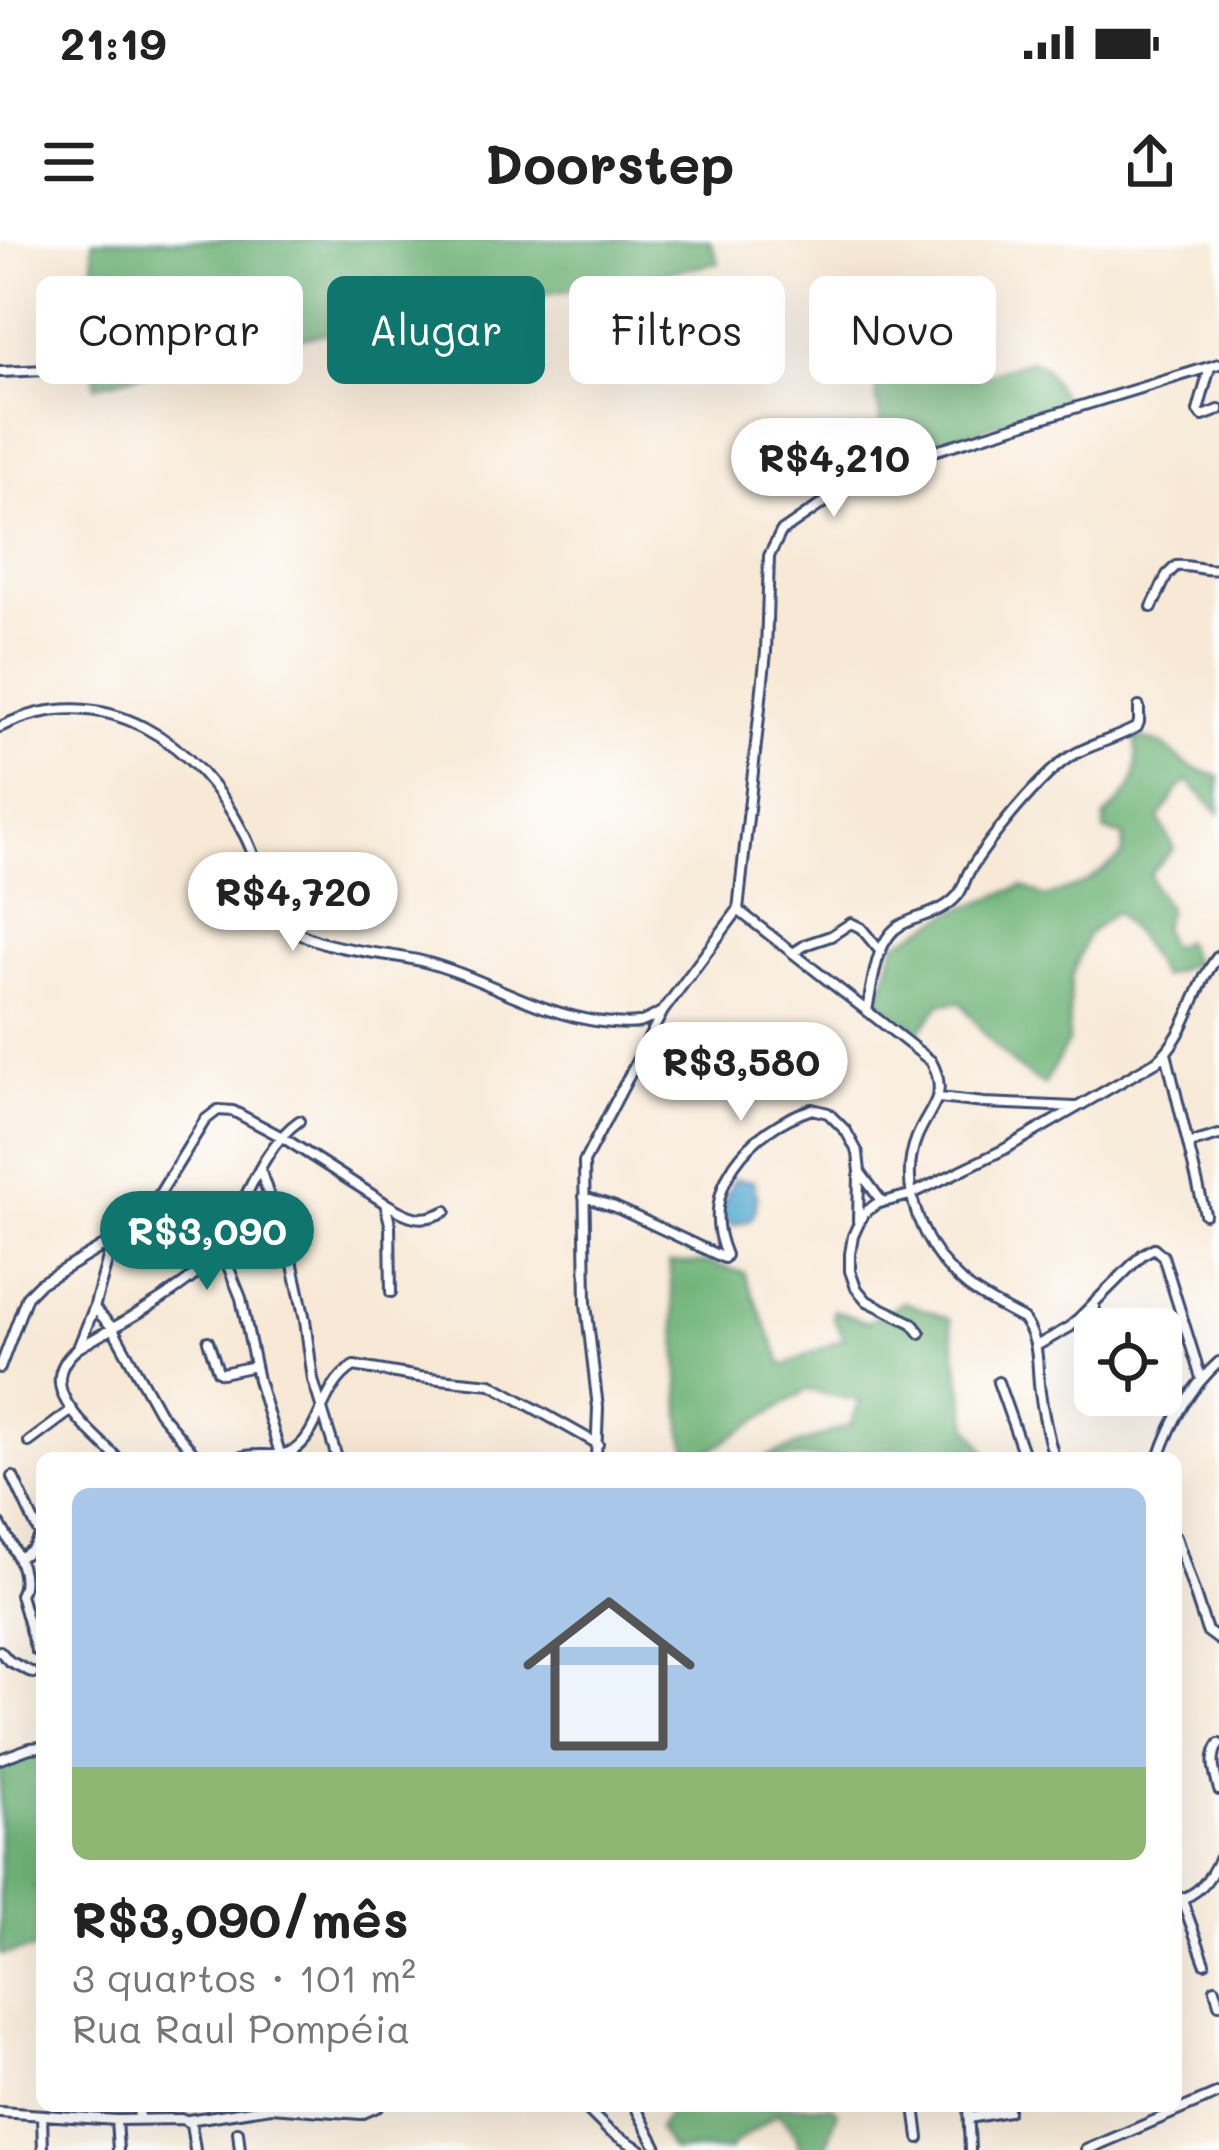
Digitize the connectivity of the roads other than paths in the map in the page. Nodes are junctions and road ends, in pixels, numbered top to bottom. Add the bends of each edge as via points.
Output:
1 (1215, 366) edge
2 (36, 370) edge
3 (0, 372) edge
4 (1219, 410) edge
5 (1219, 569) edge
6 (1152, 608) dead end
7 (1139, 707) dead end
8 (0, 728) edge
9 (738, 910) junction
10 (881, 952) junction
11 (793, 953) junction
12 (1219, 955) edge
13 (867, 1010) junction
14 (663, 1012) junction
15 (1166, 1053) junction
16 (939, 1098) junction
17 (1076, 1107) junction
18 (299, 1121) dead end
19 (1219, 1135) edge
20 (282, 1136) junction
21 (1188, 1144) junction
22 (260, 1170) junction
23 (860, 1172) junction
24 (910, 1195) junction
25 (584, 1197) junction
26 (882, 1202) junction
27 (385, 1203) junction
28 (446, 1211) dead end
29 (1205, 1214) dead end
30 (857, 1223) junction
31 (112, 1241) junction
32 (220, 1246) junction
33 (299, 1246) dead end
34 (87, 1257) junction
35 (293, 1264) dead end
36 (104, 1272) junction
37 (391, 1292) dead end
38 (1094, 1304) junction
39 (94, 1308) junction
40 (1095, 1308) edge
41 (112, 1327) junction
42 (920, 1334) dead end
43 (208, 1341) dead end
44 (1036, 1346) junction
45 (78, 1348) junction
46 (1219, 1362) edge
47 (255, 1366) junction
48 (0, 1368) edge
49 (1201, 1378) junction
50 (998, 1382) dead end
51 (321, 1407) junction
52 (72, 1410) junction
53 (28, 1442) dead end
54 (598, 1444) junction
55 (111, 1452) edge
56 (193, 1452) edge
57 (279, 1452) edge
58 (291, 1452) edge
59 (335, 1452) edge
60 (597, 1452) edge
61 (1023, 1452) edge
62 (1053, 1452) edge
63 (1162, 1452) edge
64 (13, 1477) dead end
65 (0, 1524) edge
66 (36, 1524) edge
67 (36, 1542) edge
68 (1182, 1555) edge
69 (19, 1558) junction
70 (1219, 1640) edge
71 (36, 1650) edge
72 (0, 1651) edge
73 (33, 1672) dead end
74 (1219, 1744) edge
75 (36, 1748) edge
76 (0, 1760) edge
77 (1219, 1788) edge
78 (1219, 1859) edge
79 (1182, 1898) edge
80 (1182, 1907) edge
81 (1205, 1963) dead end
82 (1215, 1989) dead end
83 (1219, 2004) edge
84 (1219, 2093) edge
85 (1182, 2108) edge
86 (0, 2112) edge
87 (139, 2112) edge
88 (205, 2112) edge
89 (336, 2112) edge
90 (366, 2112) edge
91 (590, 2112) edge
92 (637, 2112) edge
93 (916, 2112) edge
94 (968, 2112) edge
95 (1002, 2112) edge
96 (1158, 2112) edge
97 (1172, 2112) edge
98 (41, 2115) junction
99 (1159, 2117) junction
100 (969, 2118) junction
101 (116, 2120) junction
102 (139, 2120) junction
103 (188, 2120) junction
104 (238, 2132) dead end
105 (919, 2138) dead end
106 (43, 2150) edge
107 (118, 2150) edge
108 (195, 2150) edge
109 (241, 2150) edge
110 (641, 2150) edge
111 (658, 2150) edge
112 (970, 2150) edge
113 (1086, 2150) edge

1 - 4 street via 1198,411
1 - 9 street via 907,459 848,486 781,532 768,564
2 - 3 street
5 - 6 street via 1176,566
7 - 10 street via 1132,730 1063,762 954,899 901,925
8 - 14 street via 35,712 86,710 126,718 172,744 220,792 285,921 313,940 441,967 561,1015 626,1024
9 - 11 street
9 - 14 street
10 - 11 street via 850,923
10 - 13 street
11 - 13 street
12 - 15 street
13 - 16 street via 931,1060
14 - 25 street via 584,1162
15 - 17 street
15 - 21 street
16 - 17 street
16 - 24 street via 915,1141
17 - 24 street
18 - 20 street
19 - 21 street
20 - 22 street
20 - 27 street
20 - 31 street via 233,1111 211,1114 151,1210
21 - 29 street
22 - 32 street
22 - 33 street
23 - 25 street via 854,1142 819,1109 756,1139 717,1204 724,1258
23 - 26 street
23 - 30 street
24 - 26 street
24 - 44 street via 949,1268 1023,1319
25 - 54 street
26 - 30 street
27 - 28 street via 430,1220
27 - 37 street
30 - 42 street via 850,1253 856,1288
31 - 34 street
31 - 36 street
32 - 41 street via 196,1275
32 - 47 street
34 - 36 street
34 - 48 street via 27,1296
35 - 51 street
36 - 39 street
38 - 40 street
38 - 44 street
38 - 49 street via 1148,1250 1159,1250
39 - 41 street
39 - 45 street
41 - 45 street
41 - 56 street via 159,1412
43 - 47 street via 218,1371
44 - 62 street
45 - 52 street via 59,1378
46 - 49 street
47 - 57 street
49 - 63 street
50 - 61 street
51 - 54 street via 354,1366 491,1384
51 - 58 street
51 - 59 street
52 - 53 street
52 - 55 street
54 - 60 street
64 - 66 street
65 - 69 street
67 - 69 street
68 - 70 street via 1207,1631
69 - 71 street
72 - 73 street
74 - 77 street
75 - 76 street
78 - 79 street
80 - 81 street
82 - 83 street
84 - 85 street
86 - 98 street
87 - 102 street
88 - 103 street
89 - 90 street
91 - 110 street
92 - 111 street
93 - 105 street
94 - 100 street
95 - 100 street
96 - 99 street
97 - 99 street
98 - 101 street
98 - 106 street
99 - 113 street
100 - 112 street
101 - 102 street
101 - 107 street
102 - 103 street
103 - 108 street
104 - 109 street

